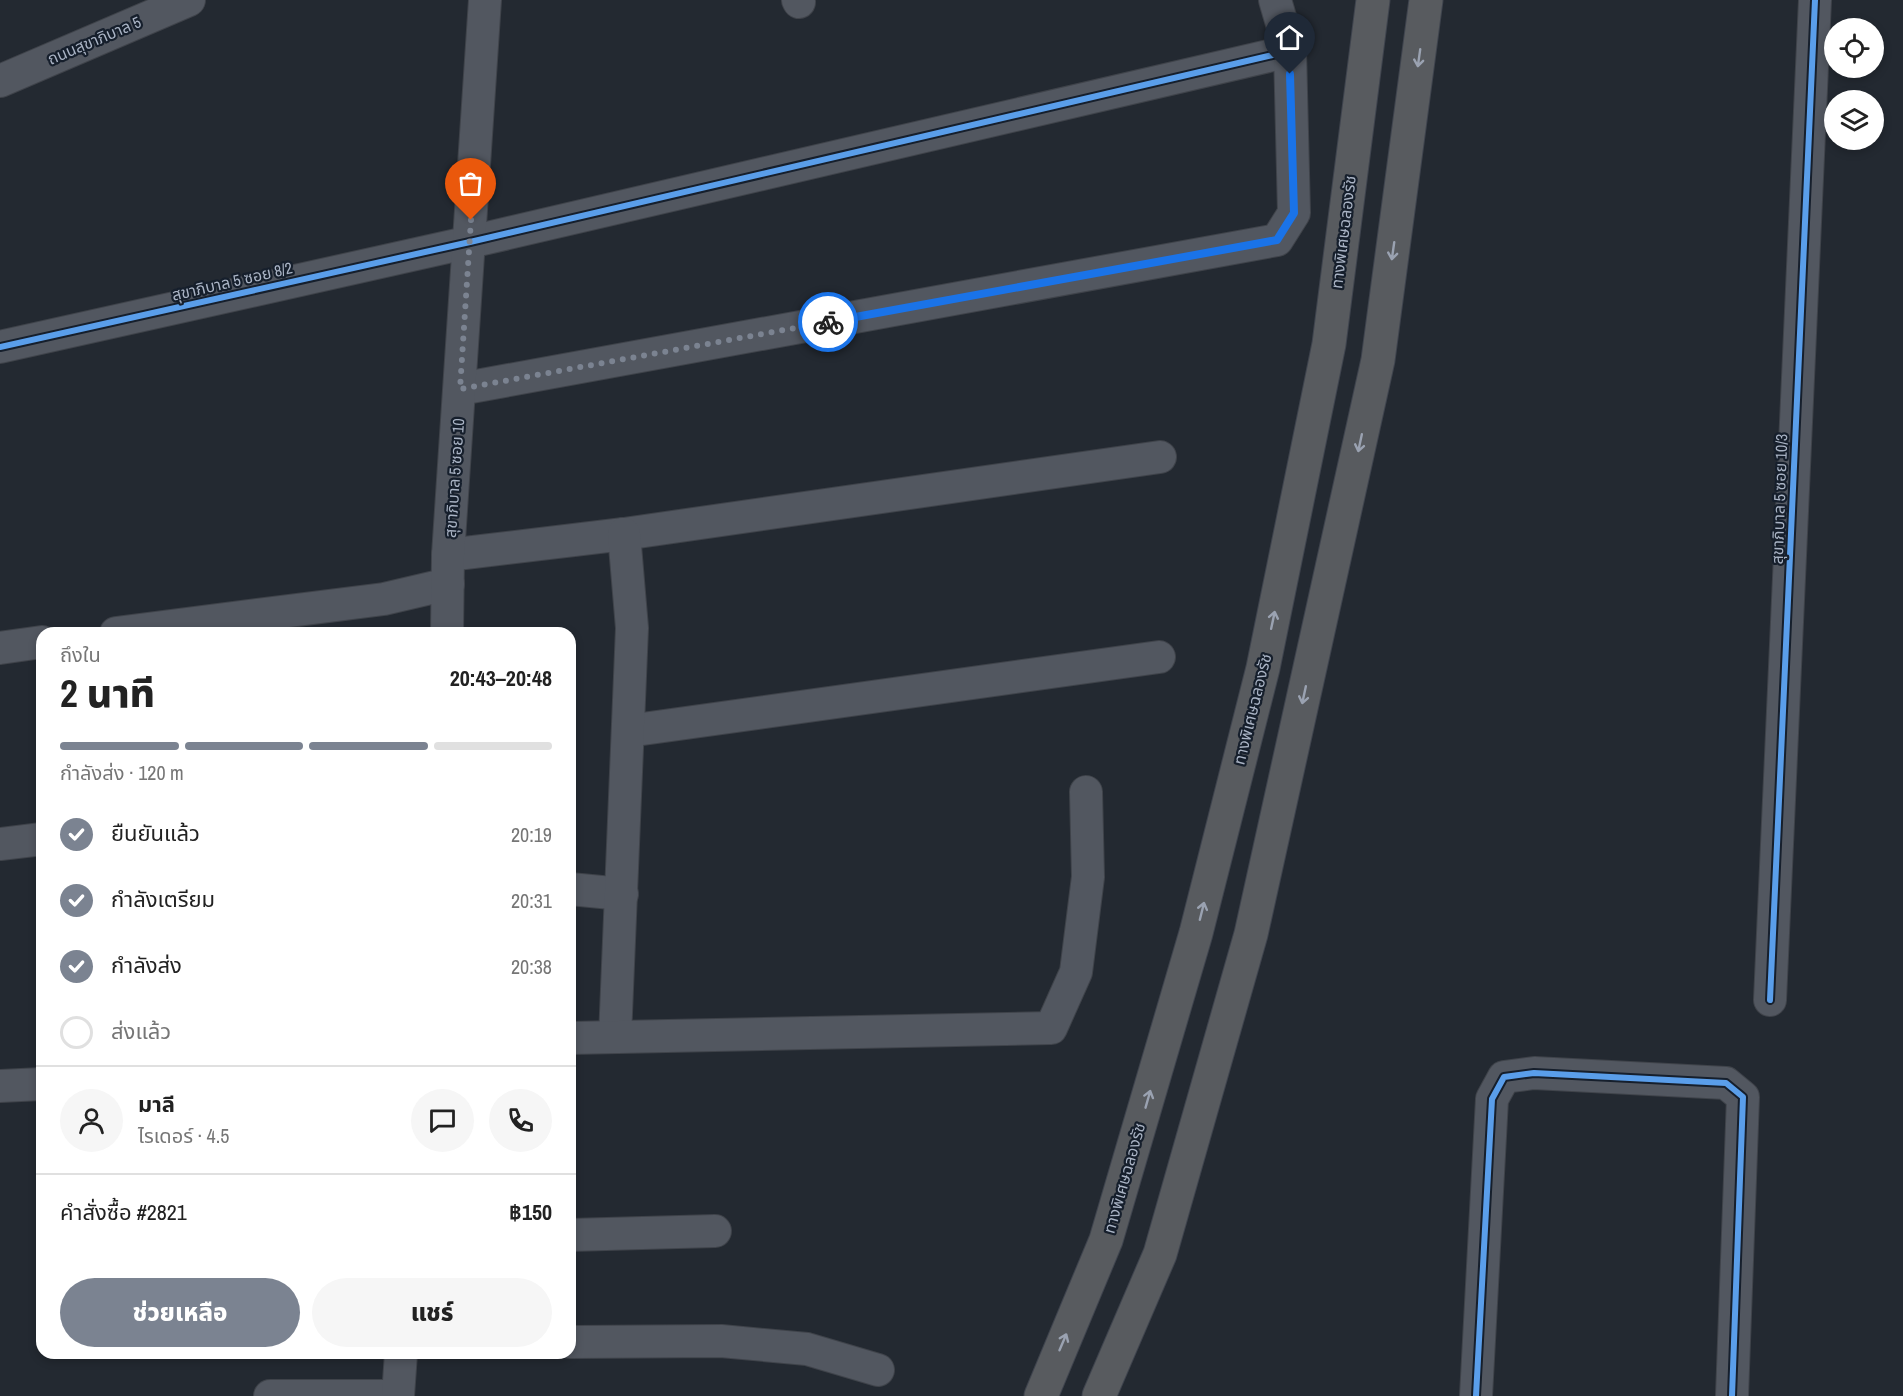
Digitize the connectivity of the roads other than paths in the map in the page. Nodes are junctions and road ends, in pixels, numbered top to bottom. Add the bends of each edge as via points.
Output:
1 (189, 0) edge
2 (485, 0) edge
3 (1275, 0) edge
4 (1373, 0) edge
5 (1426, 0) edge
6 (1815, 0) edge
7 (1290, 51) junction
8 (0, 81) edge
9 (470, 242) junction
10 (0, 347) edge
11 (460, 389) junction
12 (1160, 457) dead end
13 (624, 534) junction
14 (448, 570) junction
15 (163, 627) edge
16 (447, 627) edge
17 (36, 643) edge
18 (0, 648) edge
19 (1159, 657) dead end
20 (628, 731) junction
21 (1086, 792) dead end
22 (36, 840) edge
23 (0, 844) edge
24 (576, 890) edge
25 (622, 894) junction
26 (1770, 1000) dead end
27 (615, 1037) junction
28 (576, 1038) edge
29 (36, 1084) edge
30 (0, 1086) edge
31 (715, 1231) dead end
32 (576, 1235) edge
33 (576, 1342) edge
34 (400, 1359) edge
35 (878, 1370) dead end
36 (270, 1396) edge
37 (390, 1396) edge
38 (398, 1396) edge
39 (1041, 1396) edge
40 (1100, 1396) edge
41 (1476, 1396) edge
42 (1732, 1396) edge

1 - 8 street, ถนนสุขาภิบาล 5
2 - 9 street, สุขาภิบาล 5 ซอย 10
3 - 7 street
39 -> 4 highway, ทางพิเศษฉลองรัช via 1106,1240 1196,933 1263,668 1329,344
5 -> 40 highway via 1378,360 1251,934 1160,1254
6 - 26 street, สุขาภิบาล 5 ซอย 10/3
7 - 9 street, สุขาภิบาล 5 ซอย 8/2
7 - 11 street via 1294,213 1277,240
9 - 10 street, สุขาภิบาล 5 ซอย 8/2
9 - 11 street, สุขาภิบาล 5 ซอย 10
11 - 14 street, สุขาภิบาล 5 ซอย 10
12 - 13 street
13 - 14 street
13 - 20 street via 632,628
14 - 15 street via 384,599
14 - 16 street, สุขาภิบาล 5 ซอย 10
17 - 18 street
19 - 20 street
20 - 25 street
21 - 27 street via 1088,877 1076,972 1051,1028
22 - 23 street
24 - 25 street
25 - 27 street
27 - 28 street
29 - 30 street
31 - 32 street
33 - 35 street via 721,1341 797,1348
34 - 38 street
36 - 37 street
41 - 42 street via 1492,1099 1504,1077 1534,1073 1726,1083 1743,1096

